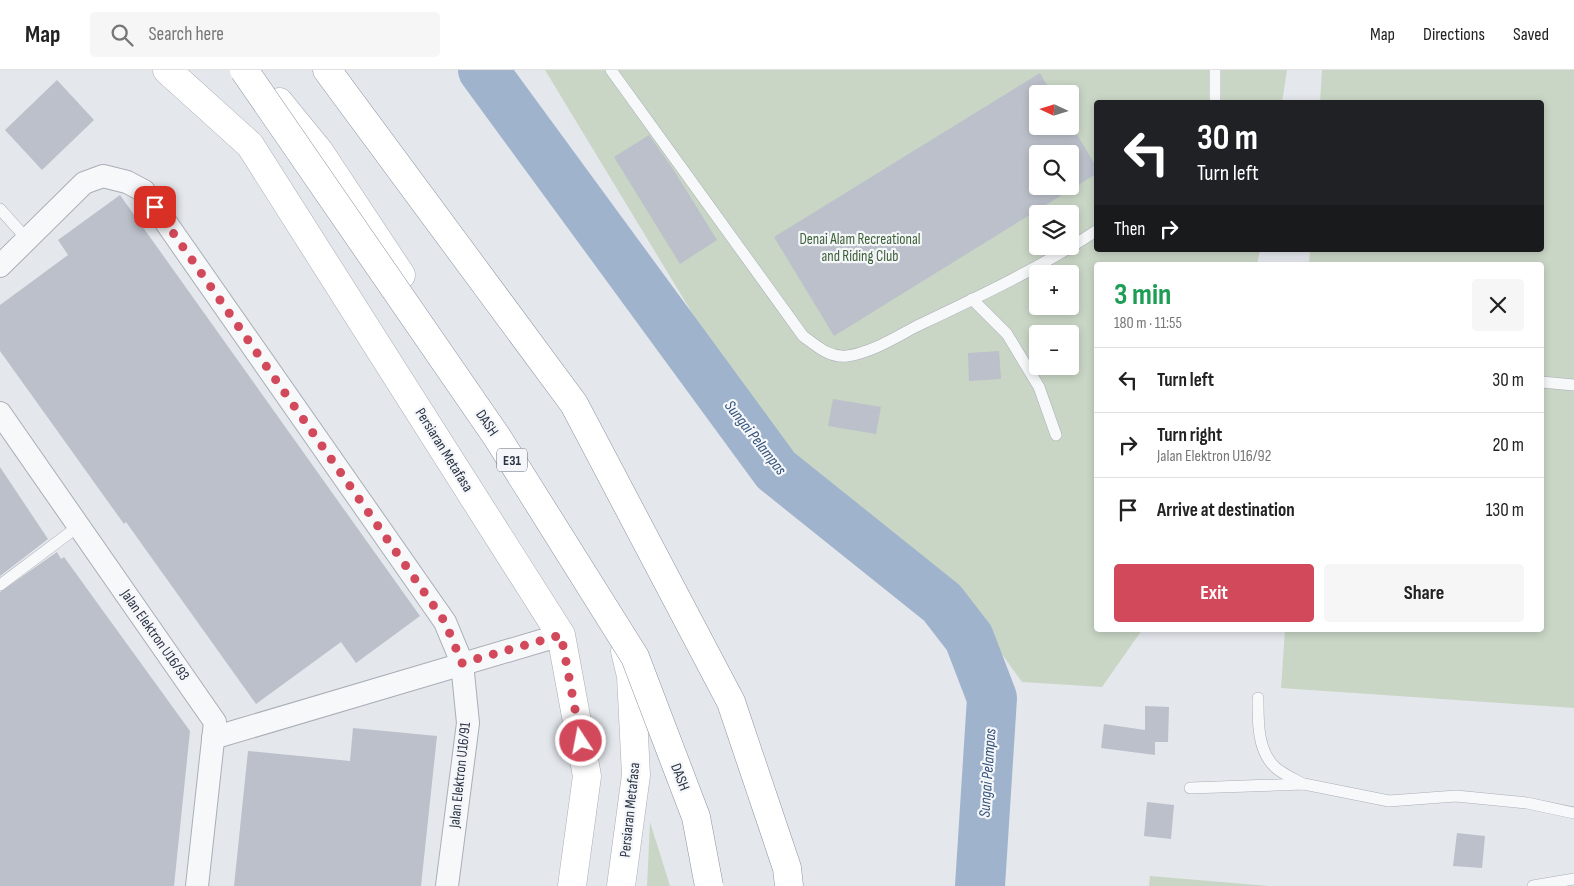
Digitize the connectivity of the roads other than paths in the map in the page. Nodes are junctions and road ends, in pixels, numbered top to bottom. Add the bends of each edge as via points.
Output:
1 (167, 70) edge
2 (244, 70) edge
3 (249, 70) edge
4 (326, 70) edge
5 (611, 70) edge
6 (1215, 70) edge
7 (1215, 100) edge
8 (0, 209) edge
9 (1094, 232) edge
10 (26, 238) junction
11 (0, 266) edge
12 (972, 299) junction
13 (1544, 382) edge
14 (1574, 385) edge
15 (0, 413) edge
16 (1056, 435) dead end
17 (80, 525) junction
18 (0, 585) edge
19 (561, 635) junction
20 (462, 663) junction
21 (1258, 698) dead end
22 (213, 738) junction
23 (1304, 784) junction
24 (1190, 788) dead end
25 (1574, 813) edge
26 (1574, 879) edge
27 (198, 886) edge
28 (447, 886) edge
29 (572, 886) edge
30 (621, 886) edge
31 (709, 886) edge
32 (789, 886) edge
33 (1533, 886) edge

1 - 19 main road, Persiaran Metafasa via 250,145
2 - 31 main road, DASH / E31, bridge via 497,437 635,657 696,817
3 - 30 main road, Persiaran Metafasa via 262,81 319,151 611,594 631,676 636,775
4 - 32 main road via 574,404 731,702 787,868
5 - 12 lane via 803,336 829,354 847,356 870,349
6 - 7 lane
8 - 10 lane
9 - 12 lane
10 - 11 street, Jalan Elektron U16/91
10 - 20 street, Jalan Elektron U16/91 via 84,183 103,176 127,182 144,191 445,622
12 - 16 lane via 1012,342 1039,387
13 - 14 lane
15 - 17 street, Jalan Elektron U16/93
17 - 18 lane
17 - 22 street, Jalan Elektron U16/93 via 215,722
19 - 20 street
19 - 29 main road, Persiaran Metafasa via 587,776
20 - 22 street
20 - 28 street, Jalan Elektron U16/91 via 468,723
21 - 23 lane via 1258,728 1266,754 1276,768
22 - 27 street, Jalan Elektron U16/93
23 - 24 lane
23 - 25 lane via 1389,801 1456,796 1527,803
26 - 33 lane

